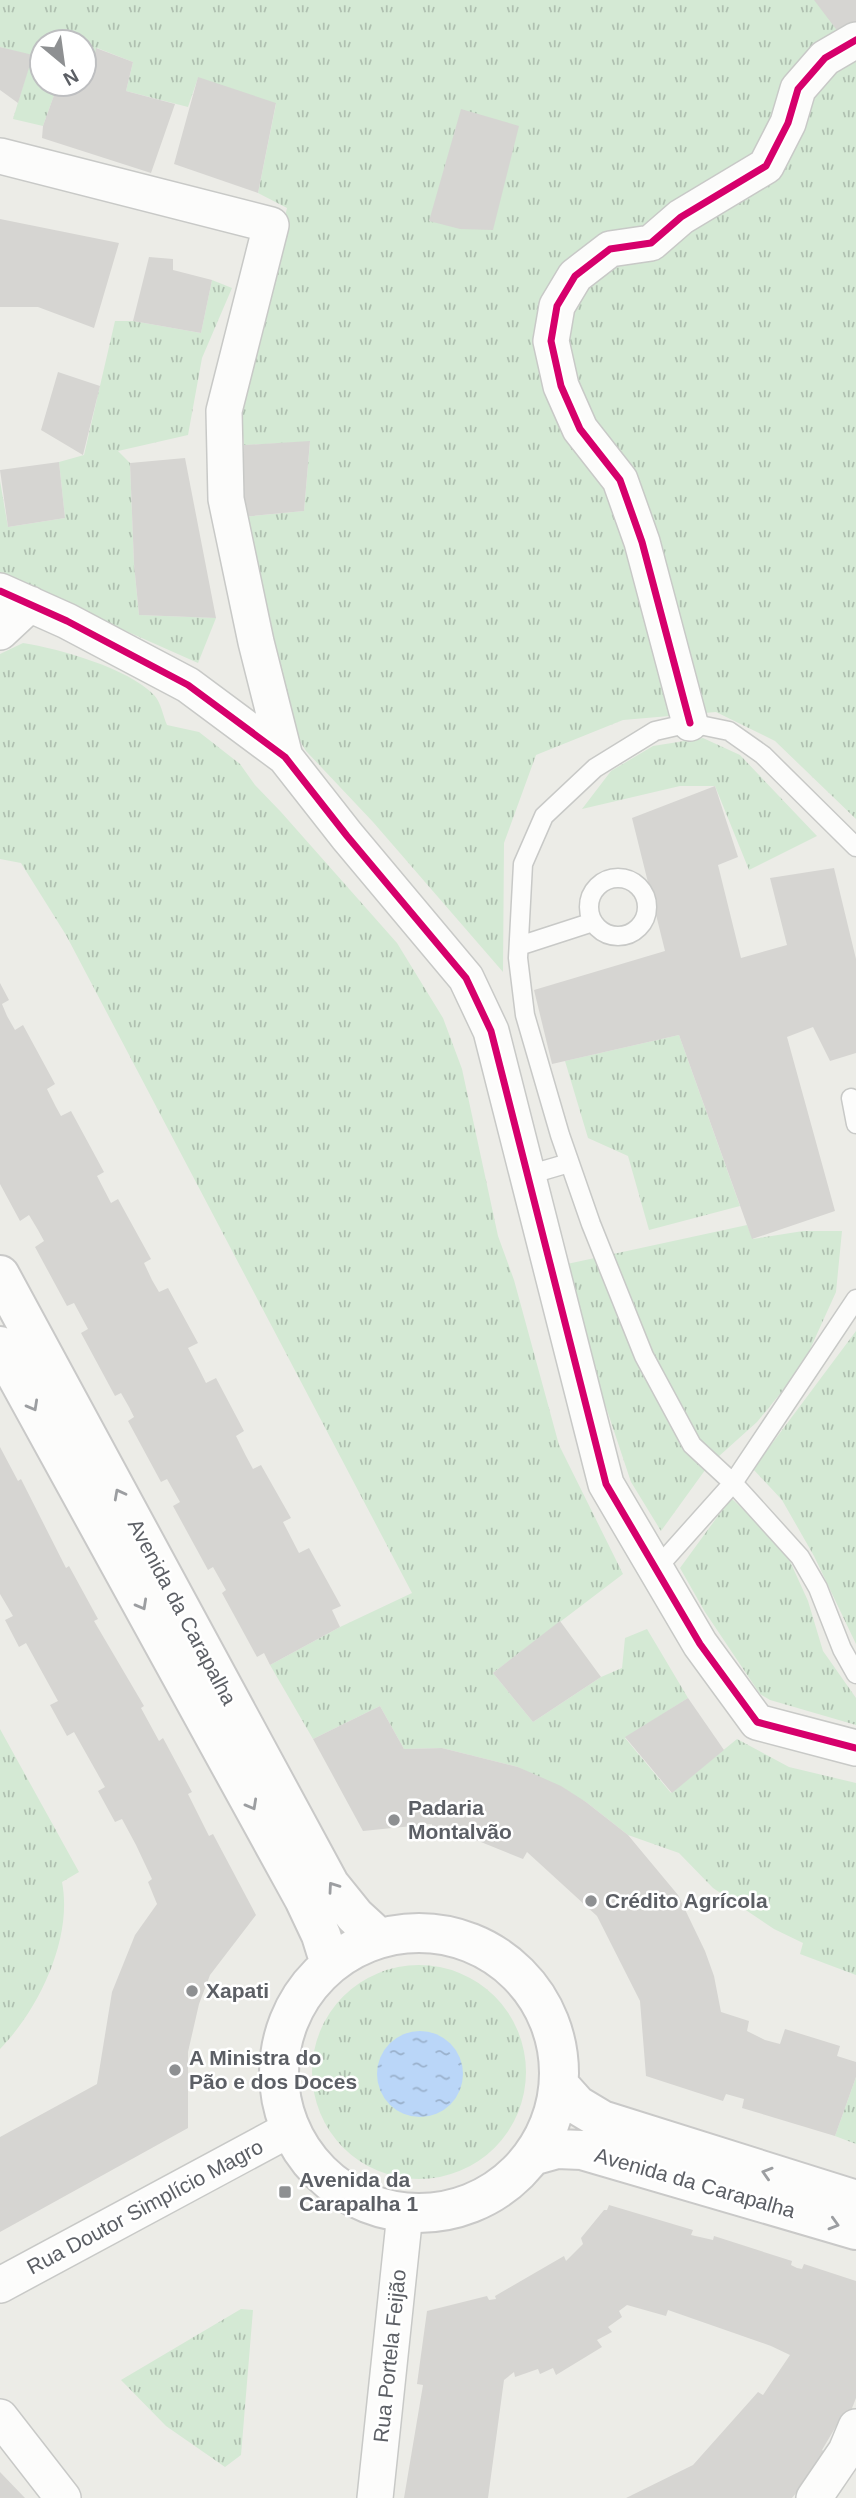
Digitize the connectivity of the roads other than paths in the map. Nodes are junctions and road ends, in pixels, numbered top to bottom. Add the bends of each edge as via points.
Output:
1 (856, 40) edge
2 (0, 156) edge
3 (15, 598) edge
4 (0, 632) edge
5 (690, 723) junction
6 (285, 757) junction
7 (856, 847) edge
8 (593, 922) dead end
9 (519, 946) junction
10 (850, 1098) dead end
11 (856, 1124) edge
12 (569, 1163) junction
13 (528, 1175) junction
14 (0, 1275) edge
15 (856, 1299) edge
16 (0, 1346) edge
17 (733, 1483) junction
18 (657, 1568) junction
19 (856, 1674) edge
20 (856, 1748) edge
21 (379, 1938) junction
22 (330, 1964) junction
23 (560, 2086) junction
24 (290, 2129) junction
25 (533, 2156) junction
26 (856, 2200) edge
27 (405, 2213) junction
28 (856, 2230) edge
29 (0, 2285) edge
30 (0, 2417) edge
31 (852, 2444) edge
32 (63, 2498) edge
33 (375, 2498) edge
34 (814, 2498) edge

1 - 5 street via 825,58 798,89 788,123 766,166 681,216 651,243 610,248 575,276 557,306 551,341 561,386 580,429 620,480 642,542
2 - 6 street via 271,225 225,411 226,499
3 - 4 street
3 - 6 street via 188,685
5 - 7 lane via 729,731 763,755
5 - 9 lane via 655,731 595,768 544,817 523,864
6 - 13 street via 466,978 491,1031
8 - 9 lane
9 - 12 lane via 525,1015
10 - 11 lane
12 - 13 lane
12 - 17 lane via 644,1356 692,1445
13 - 18 street via 606,1485
21 -> 14 main road, Avenida da Carapalha via 330,1885
15 - 17 lane
16 -> 22 main road, Avenida da Carapalha via 304,1899
17 - 18 lane
17 - 19 lane via 800,1557
18 - 20 street via 700,1644 757,1722
21 - 22 main road
21 - 23 main road via 424,1932 469,1941 509,1964 539,1998 557,2040
22 - 24 main road via 300,1998 282,2040 279,2086
23 - 25 main road via 554,2114
26 -> 23 main road via 602,2120 577,2105
24 - 27 main road via 309,2162 337,2187 369,2204
24 - 29 street, Rua Doutor Simplício Magro
25 - 27 main road via 486,2197 447,2211
25 -> 28 main road, Avenida da Carapalha via 556,2149 582,2150
27 - 33 street, Rua Portela Feijão
30 - 32 street
31 - 34 street

